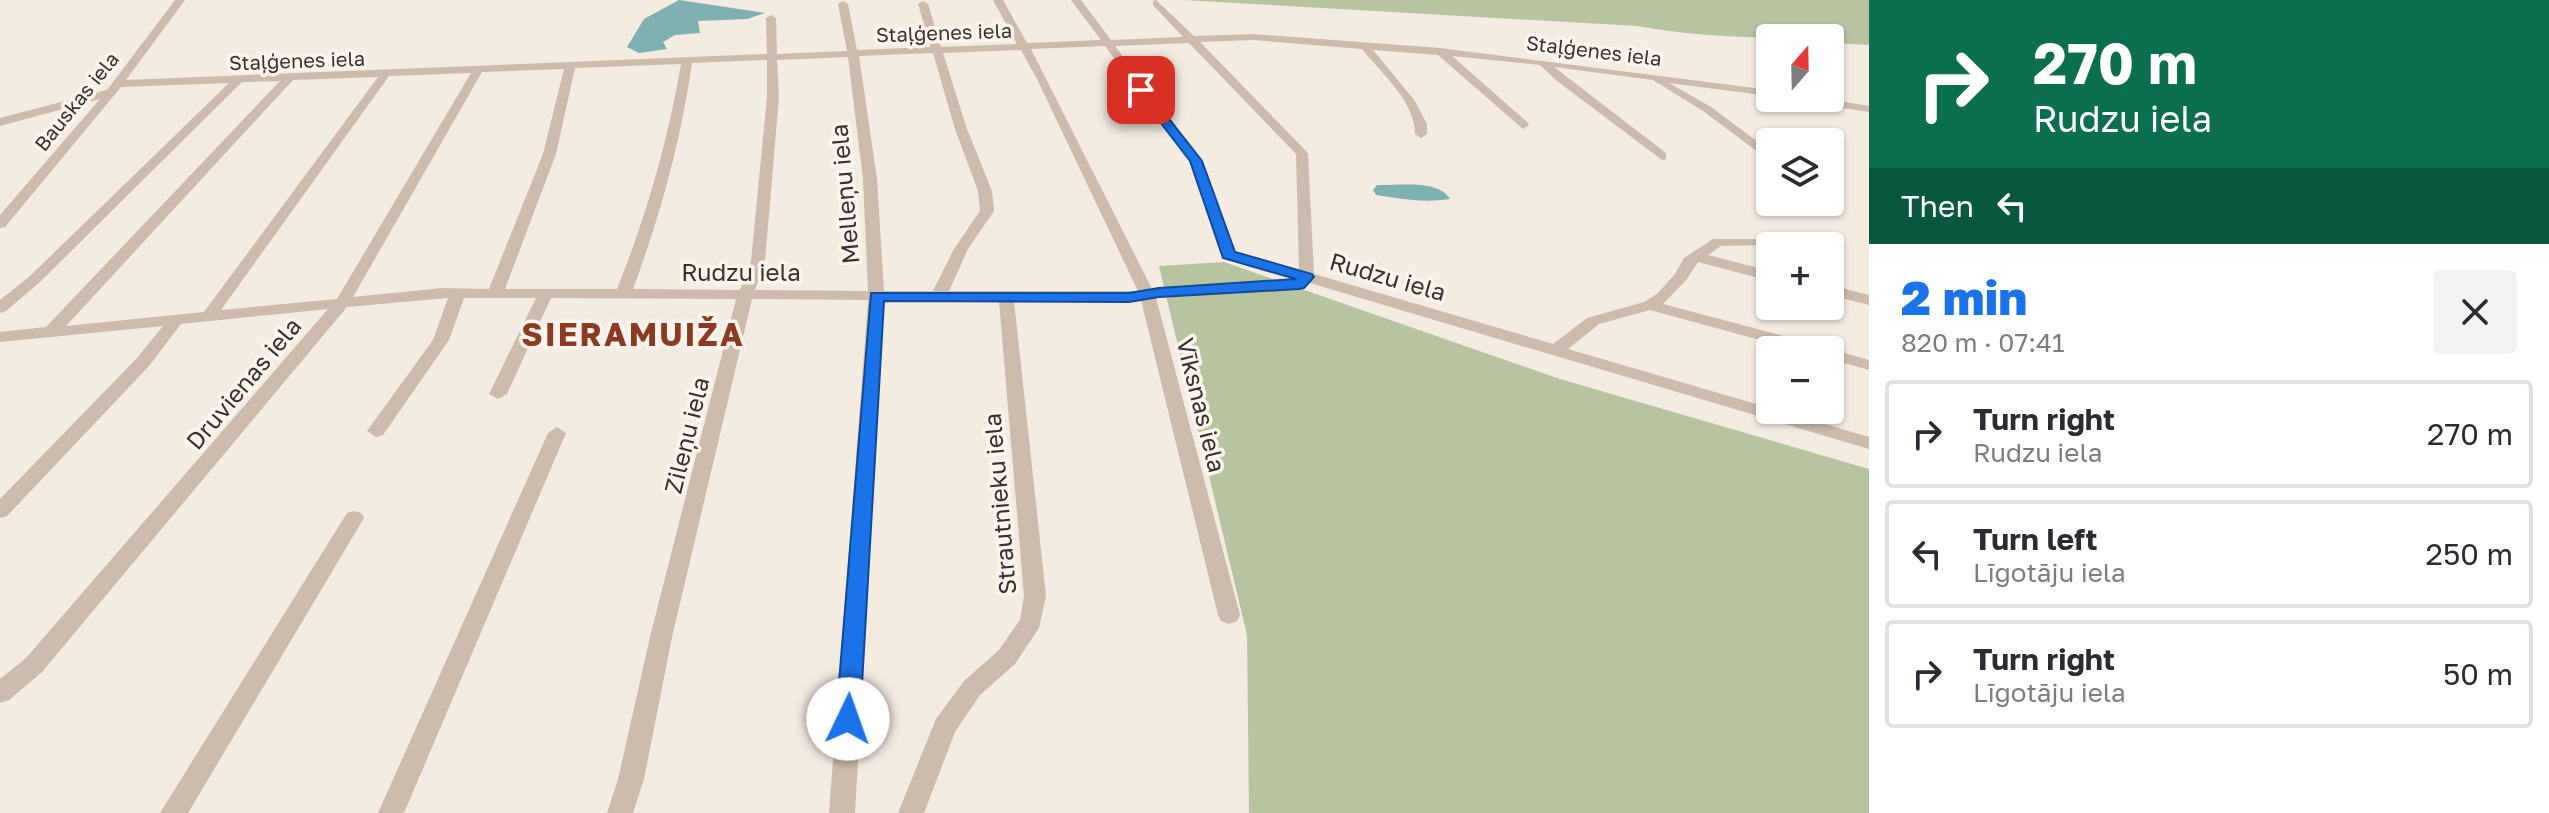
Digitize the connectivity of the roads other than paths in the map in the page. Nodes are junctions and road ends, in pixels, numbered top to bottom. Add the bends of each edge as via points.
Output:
1 (180, 0) edge
2 (998, 0) edge
3 (1076, 0) edge
4 (1156, 3) dead end
5 (843, 4) dead end
6 (923, 4) dead end
7 (771, 18) dead end
8 (1191, 39) junction
9 (1106, 43) junction
10 (1364, 45) junction
11 (1022, 47) junction
12 (937, 51) junction
13 (1440, 51) junction
14 (853, 54) junction
15 (773, 57) junction
16 (687, 61) junction
17 (1543, 62) junction
18 (570, 67) junction
19 (478, 70) junction
20 (385, 74) junction
21 (1649, 75) junction
22 (289, 78) junction
23 (238, 80) junction
24 (114, 88) junction
25 (1756, 91) edge
26 (1844, 105) edge
27 (1869, 109) edge
28 (0, 122) edge
29 (1523, 125) dead end
30 (1421, 134) dead end
31 (1756, 146) edge
32 (1662, 156) dead end
33 (0, 224) edge
34 (1755, 242) dead end
35 (1698, 257) junction
36 (1756, 272) edge
37 (1307, 277) junction
38 (458, 293) junction
39 (495, 293) junction
40 (544, 294) junction
41 (623, 294) junction
42 (1147, 294) junction
43 (1844, 294) edge
44 (745, 295) junction
45 (876, 296) junction
46 (938, 297) junction
47 (1006, 297) junction
48 (1869, 300) edge
49 (342, 303) junction
50 (1650, 305) junction
51 (0, 308) edge
52 (208, 317) junction
53 (175, 321) junction
54 (50, 333) junction
55 (1764, 336) edge
56 (3, 340) edge
57 (1555, 351) junction
58 (1844, 358) edge
59 (1869, 365) edge
60 (498, 394) dead end
61 (376, 431) dead end
62 (557, 433) dead end
63 (1869, 443) edge
64 (0, 511) edge
65 (354, 518) dead end
66 (1229, 615) dead end
67 (0, 693) edge
68 (173, 813) edge
69 (391, 813) edge
70 (620, 813) edge
71 (842, 813) edge
72 (911, 813) edge

1 - 24 street, Bauskas iela
2 - 11 street, Vīksnas iela
3 - 9 street
4 - 8 street
5 - 14 street, Melleņu iela
6 - 12 street
7 - 15 street, Zileņu iela
8 - 9 street, Staļģenes iela
8 - 10 street, Staļģenes iela via 1253,37
8 - 37 street via 1302,153
9 - 11 street, Staļģenes iela
9 - 37 street via 1196,161 1229,254
10 - 13 street, Staļģenes iela
10 - 30 street via 1414,107
11 - 12 street, Staļģenes iela
11 - 42 street, Vīksnas iela
12 - 14 street, Staļģenes iela
12 - 46 street via 985,191 987,211
13 - 17 street, Staļģenes iela
13 - 29 street
14 - 15 street, Staļģenes iela
14 - 45 street, Melleņu iela via 870,179
15 - 16 street, Staļģenes iela
15 - 44 street, Zileņu iela via 758,261
16 - 18 street, Staļģenes iela
16 - 41 street via 679,112 643,243
17 - 21 street, Staļģenes iela
17 - 32 street
18 - 19 street, Staļģenes iela
18 - 39 street via 561,120
19 - 20 street, Staļģenes iela
19 - 49 street, Druvienas iela
20 - 22 street, Staļģenes iela
20 - 52 street
21 - 25 street, Staļģenes iela
21 - 31 street
22 - 23 street, Staļģenes iela
22 - 54 street
23 - 24 street, Staļģenes iela
23 - 51 street
24 - 28 street, Staļģenes iela
24 - 33 street, Bauskas iela
26 - 27 street
34 - 35 street via 1718,242
35 - 36 street
35 - 50 street via 1689,261 1672,289
37 - 42 street, Rudzu iela via 1299,285
37 - 57 street, Rudzu iela
38 - 39 street, Rudzu iela
38 - 49 street, Rudzu iela
38 - 61 street via 441,340
39 - 40 street, Rudzu iela
40 - 41 street, Rudzu iela
40 - 60 street
41 - 44 street, Rudzu iela
42 - 47 street, Rudzu iela
42 - 66 street, Vīksnas iela
43 - 48 street
44 - 45 street, Rudzu iela
44 - 70 street, Zileņu iela
45 - 46 street, Rudzu iela
45 - 71 street, Melleņu iela
46 - 47 street, Rudzu iela
47 - 72 street, Strautnieku iela via 1035,596 1031,622 945,727
49 - 52 street, Rudzu iela
49 - 67 street, Druvienas iela via 34,665
50 - 55 street
50 - 57 street via 1593,321
52 - 53 street, Rudzu iela
53 - 54 street, Rudzu iela
53 - 64 street via 143,362
54 - 56 street, Rudzu iela
57 - 63 street, Rudzu iela
58 - 59 street
62 - 69 street
65 - 68 street

